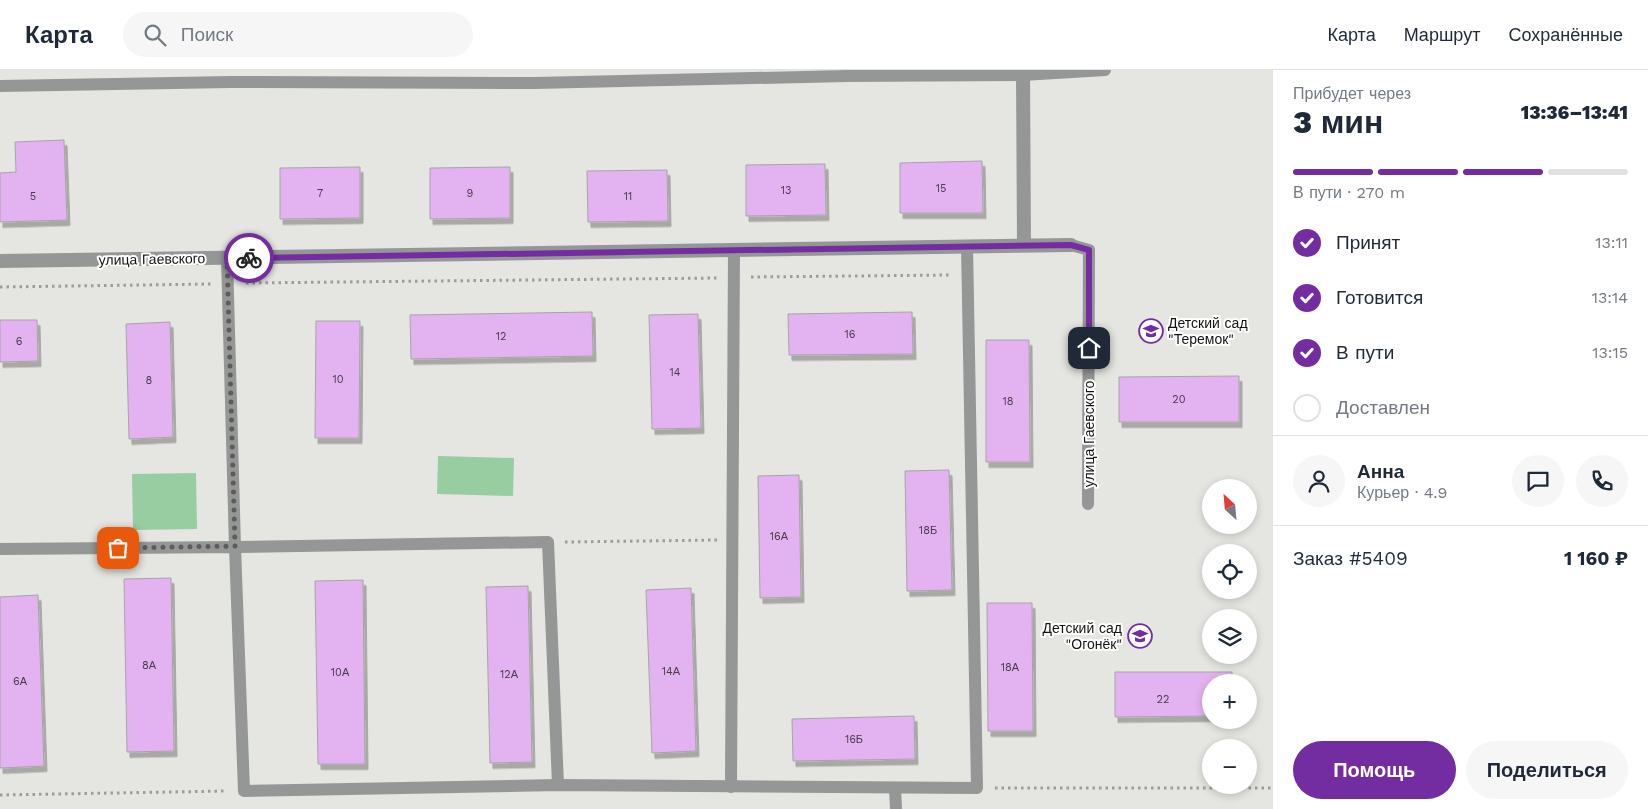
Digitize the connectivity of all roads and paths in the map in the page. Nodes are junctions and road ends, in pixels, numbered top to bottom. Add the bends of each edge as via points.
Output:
1 (1105, 70) edge
2 (1023, 72) edge
3 (230, 76) edge
4 (0, 86) edge
5 (1024, 245) junction
6 (1071, 245) joint
7 (967, 246) junction
8 (734, 250) junction
9 (227, 258) junction
10 (0, 261) edge
11 (967, 274) junction
12 (734, 278) junction
13 (228, 284) junction
14 (0, 287) edge
15 (1088, 504) dead end
16 (732, 539) junction
17 (548, 542) junction
18 (235, 546) junction
19 (0, 549) edge
20 (558, 785) junction
21 (731, 787) junction
22 (895, 788) junction
23 (977, 788) junction
24 (1273, 788) edge
25 (244, 791) junction
26 (0, 795) edge
27 (896, 809) edge

1 - 2 lane
2 - 3 lane via 535,83
2 - 5 street
3 - 4 lane
5 - 6 street, улица Гаевского
5 - 7 street, улица Гаевского
6 - 15 lane, улица Гаевского via 1089,250
7 - 8 street, улица Гаевского
7 - 11 lane
8 - 9 street, улица Гаевского
8 - 12 lane
9 - 10 street, улица Гаевского
9 - 13 lane
11 - 12 path
11 - 23 lane
12 - 13 path
12 - 16 lane
13 - 14 path
13 - 18 lane
16 - 17 path
16 - 21 lane
17 - 18 lane
17 - 20 lane
18 - 19 lane
18 - 25 lane
20 - 21 lane
20 - 25 lane
21 - 22 lane
22 - 23 lane
22 - 27 lane
23 - 24 path
25 - 26 path

